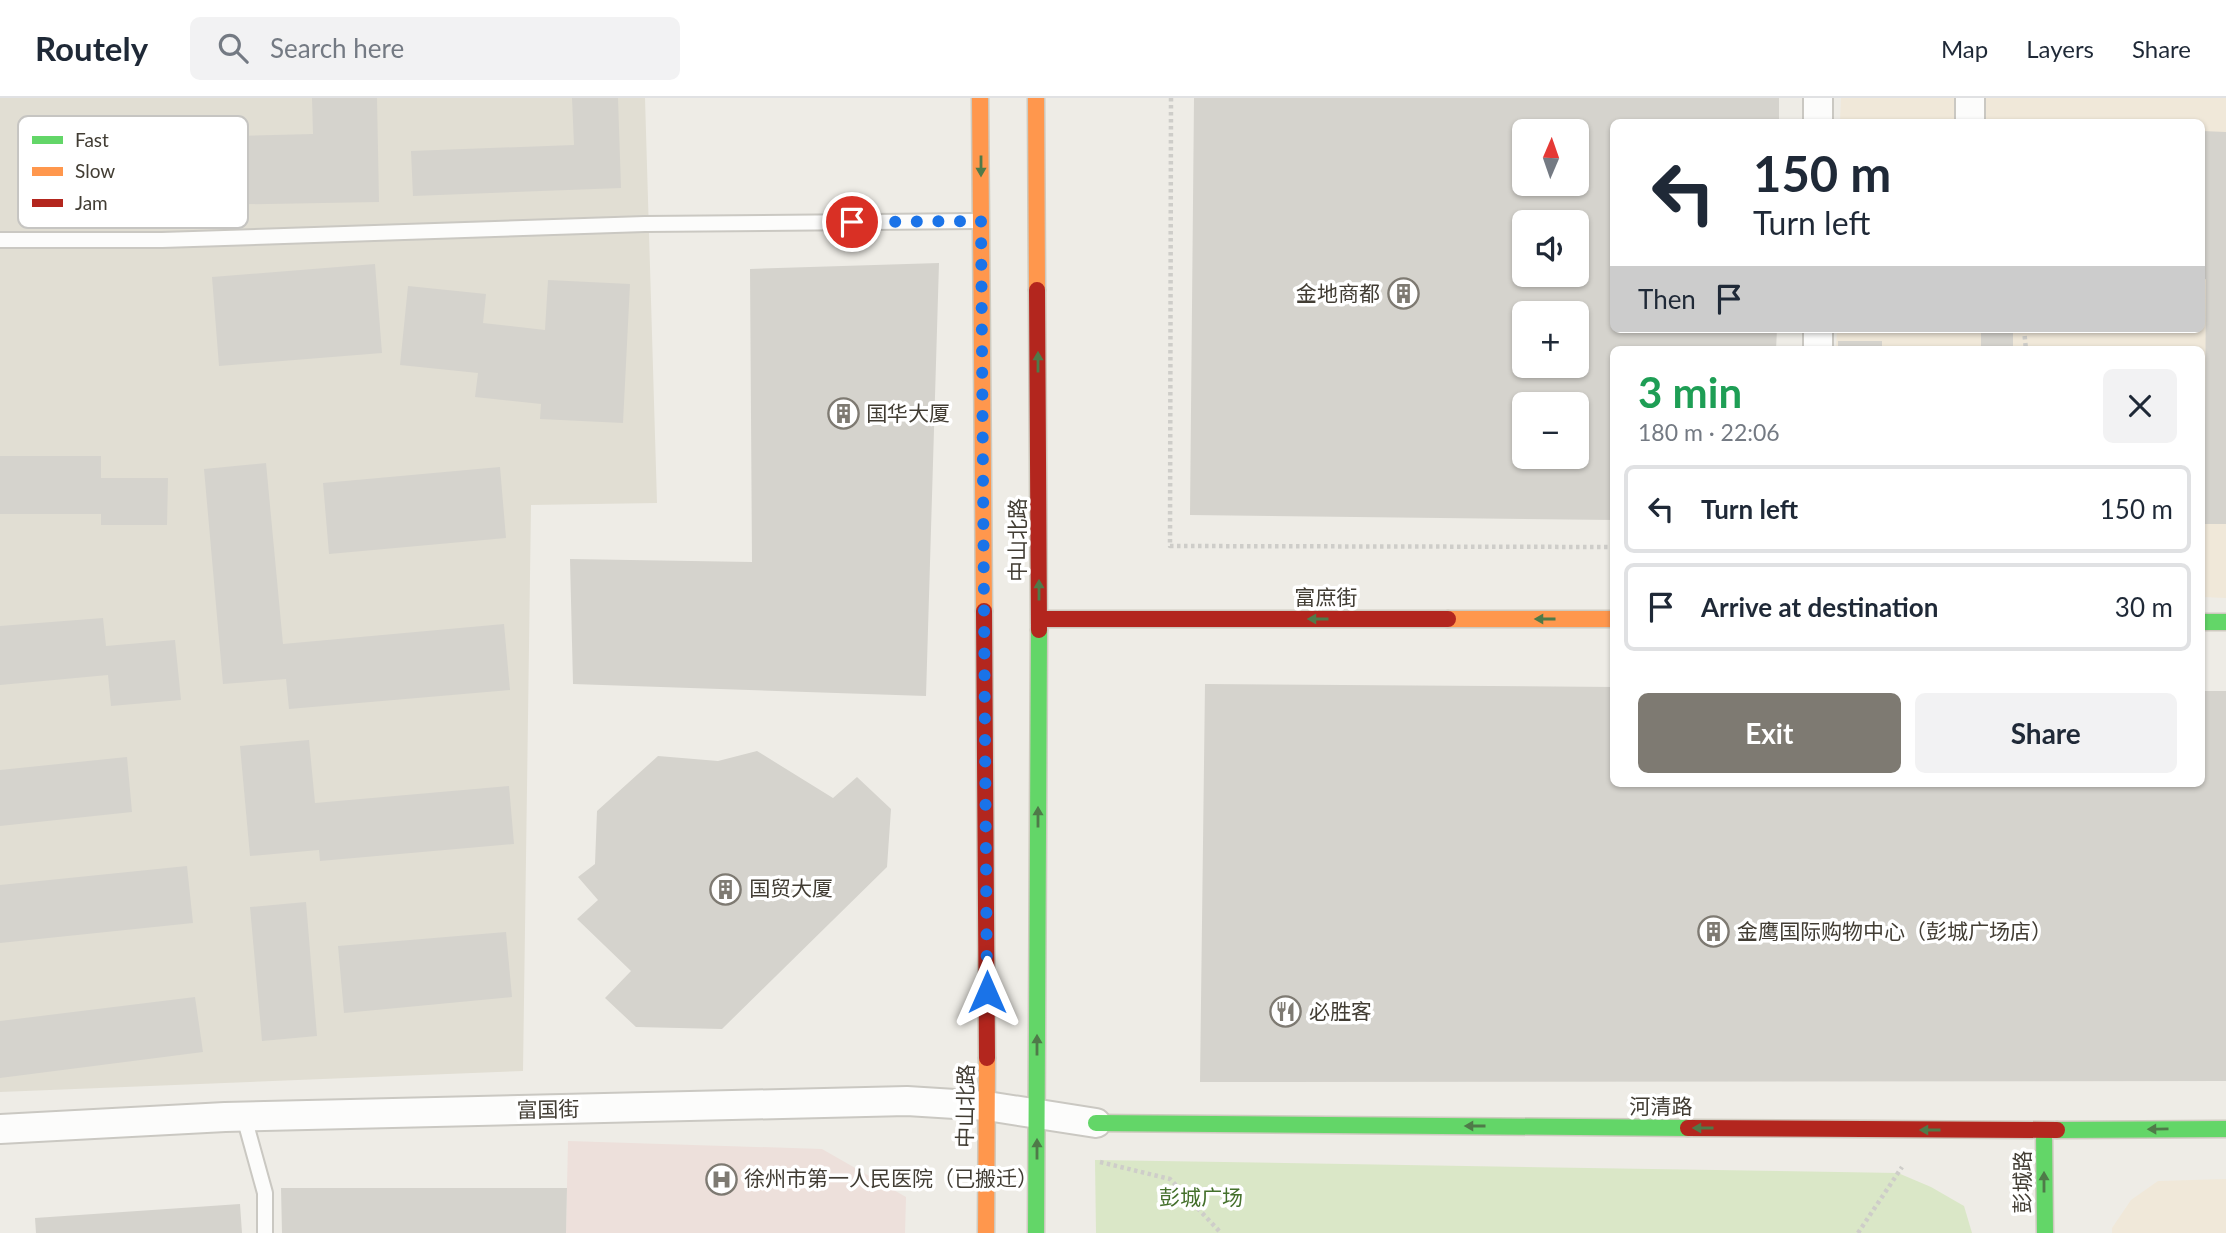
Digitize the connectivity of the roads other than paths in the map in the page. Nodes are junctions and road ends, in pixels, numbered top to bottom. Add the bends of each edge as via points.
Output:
1 (980, 98) edge
2 (1036, 98) edge
3 (1818, 98) edge
4 (1970, 98) edge
5 (1818, 119) edge
6 (1970, 119) edge
7 (981, 221) junction
8 (0, 240) edge
9 (1039, 619) junction
10 (1610, 619) edge
11 (2205, 622) edge
12 (2226, 622) edge
13 (987, 1106) junction
14 (1037, 1113) junction
15 (244, 1116) junction
16 (1096, 1123) joint
17 (0, 1129) edge
18 (2226, 1129) edge
19 (2044, 1131) junction
20 (265, 1233) edge
21 (986, 1233) edge
22 (1036, 1233) edge
23 (2045, 1233) edge

1 -> 7 main road, 中山北路
9 -> 2 main road, 中山北路
3 - 5 street
4 - 6 street
7 - 8 lane via 645,224 162,240
7 - 13 main road, 中山北路
10 -> 9 main road, 富庶街
14 -> 9 main road, 中山北路
11 - 12 main road
13 - 14 street, 富国街
13 - 15 street, 富国街 via 907,1101
13 - 21 main road, 中山北路
14 - 16 street, 富国街
22 -> 14 main road, 中山北路
15 - 17 street, 富国街
15 - 20 lane via 265,1193
19 -> 16 main road, 河清路
18 -> 19 main road, 河清路
23 -> 19 main road, 彭城路

